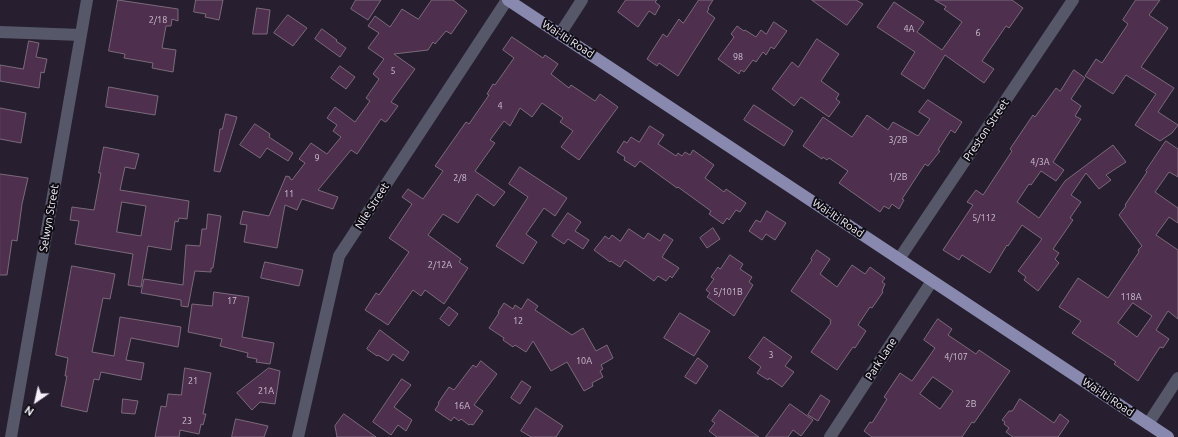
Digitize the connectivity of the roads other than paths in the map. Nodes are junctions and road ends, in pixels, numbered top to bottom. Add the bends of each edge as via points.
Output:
1 (88, 0) edge
2 (507, 0) edge
3 (582, 0) edge
4 (1073, 0) edge
5 (0, 32) edge
6 (560, 34) junction
7 (81, 35) junction
8 (900, 259) junction
9 (932, 281) junction
10 (1178, 378) edge
11 (1148, 424) junction
12 (11, 437) edge
13 (298, 437) edge
14 (830, 437) edge
15 (1168, 437) edge

1 - 7 street, Selwyn Street
2 - 6 main road, Wai-Iti Road
2 - 13 street, Nile Street via 339,256
3 - 6 street
4 - 8 street, Preston Street
5 - 7 street
6 - 8 main road, Wai-Iti Road
7 - 12 street, Selwyn Street
8 - 9 main road, Wai-Iti Road
9 - 11 main road, Wai-Iti Road
9 - 14 street, Park Lane
10 - 11 street
11 - 15 main road, Wai-Iti Road

